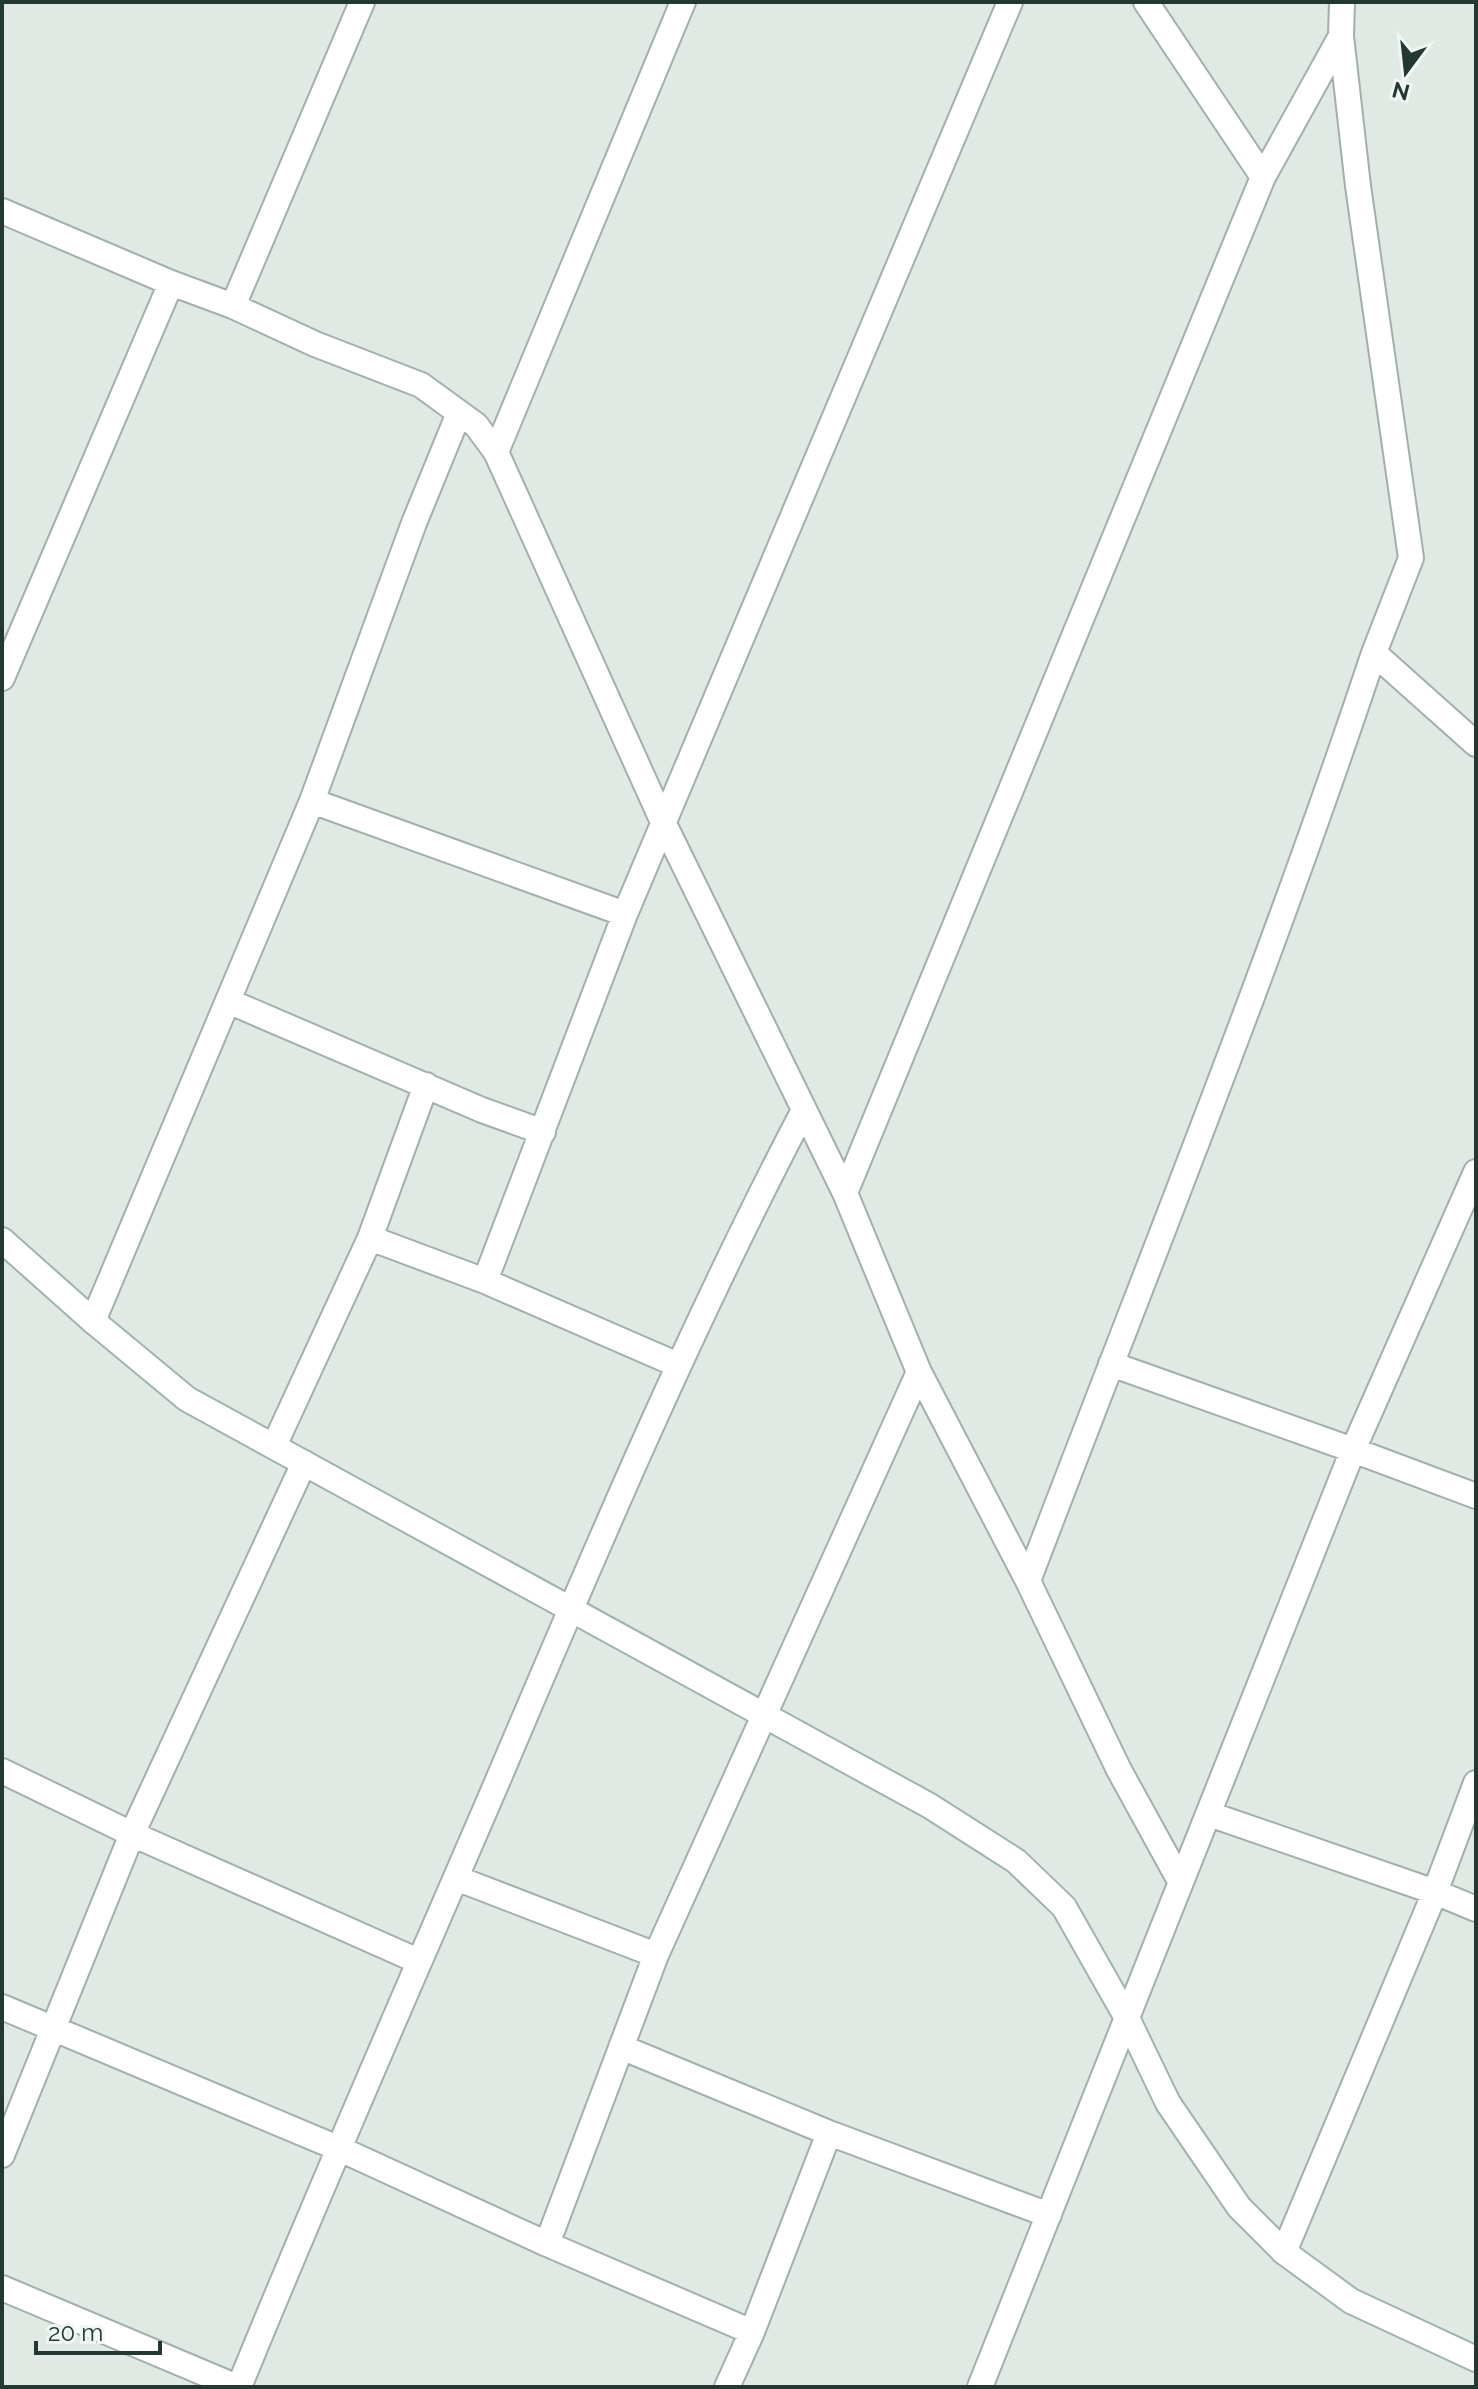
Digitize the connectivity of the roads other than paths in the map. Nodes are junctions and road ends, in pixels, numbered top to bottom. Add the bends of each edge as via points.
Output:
1 (362, 2) edge
2 (683, 2) edge
3 (1010, 2) edge
4 (1146, 2) edge
5 (1342, 2) edge
6 (1341, 36) junction
7 (1263, 177) junction
8 (2, 211) edge
9 (171, 283) junction
10 (233, 306) junction
11 (459, 413) junction
12 (496, 452) junction
13 (1374, 653) junction
14 (2, 678) edge
15 (1476, 744) edge
16 (312, 801) junction
17 (663, 822) junction
18 (625, 914) junction
19 (228, 1001) junction
20 (426, 1085) junction
21 (804, 1110) junction
22 (543, 1132) junction
23 (1475, 1178) edge
24 (845, 1193) junction
25 (370, 1238) junction
26 (2, 1240) edge
27 (485, 1281) junction
28 (93, 1321) junction
29 (1111, 1364) junction
30 (678, 1365) junction
31 (919, 1372) junction
32 (274, 1446) junction
33 (1353, 1450) junction
34 (304, 1463) junction
35 (1476, 1496) edge
36 (1028, 1581) junction
37 (571, 1609) junction
38 (763, 1715) junction
39 (2, 1771) edge
40 (1476, 1783) edge
41 (1209, 1814) junction
42 (132, 1834) junction
43 (456, 1878) junction
44 (1180, 1881) junction
45 (1435, 1892) junction
46 (1476, 1909) edge
47 (656, 1955) junction
48 (418, 1961) junction
49 (2, 2007) edge
50 (1127, 2018) junction
51 (53, 2029) junction
52 (621, 2047) junction
53 (829, 2133) junction
54 (340, 2149) junction
55 (2, 2155) edge
56 (1049, 2215) junction
57 (547, 2244) junction
58 (1284, 2252) junction
59 (2, 2288) edge
60 (752, 2332) junction
61 (1476, 2359) edge
62 (238, 2387) edge
63 (727, 2387) edge
64 (980, 2387) edge

1 - 10 street
2 - 12 street
3 - 17 street
4 - 7 street
5 - 6 street
6 - 7 street
6 - 13 street via 1411,558
7 - 24 street
8 - 9 street
9 - 10 street
9 - 14 street
10 - 11 street via 421,385
11 - 12 street via 476,425
11 - 16 street
12 - 17 street
13 - 15 street
13 - 29 street via 1333,777
16 - 18 street
16 - 19 street
17 - 18 street
17 - 21 street
18 - 22 street
19 - 20 street
19 - 28 street
20 - 22 street
20 - 25 street
21 - 24 street
21 - 30 street
22 - 27 street
23 - 33 street
24 - 31 street
25 - 27 street
25 - 32 street
26 - 28 street
27 - 30 street
28 - 32 street via 187,1399
29 - 33 street
29 - 36 street
30 - 37 street
31 - 36 street
31 - 38 street
32 - 34 street
33 - 35 street
33 - 41 street
34 - 37 street
34 - 42 street
36 - 44 street via 1119,1770
37 - 38 street
37 - 43 street
38 - 47 street
38 - 50 street via 930,1806 1016,1861 1064,1907
39 - 42 street
40 - 45 street
41 - 44 street
41 - 45 street
42 - 48 street
42 - 51 street
43 - 47 street
43 - 48 street
44 - 50 street
45 - 46 street
45 - 58 street
47 - 52 street
48 - 54 street
49 - 51 street
50 - 56 street
50 - 58 street via 1168,2103 1202,2157 1239,2207
51 - 54 street
51 - 55 street
52 - 53 street
52 - 57 street
53 - 56 street
53 - 60 street
54 - 57 street
54 - 62 street
56 - 64 street
57 - 60 street
58 - 61 street via 1351,2301
59 - 62 street
60 - 63 street

